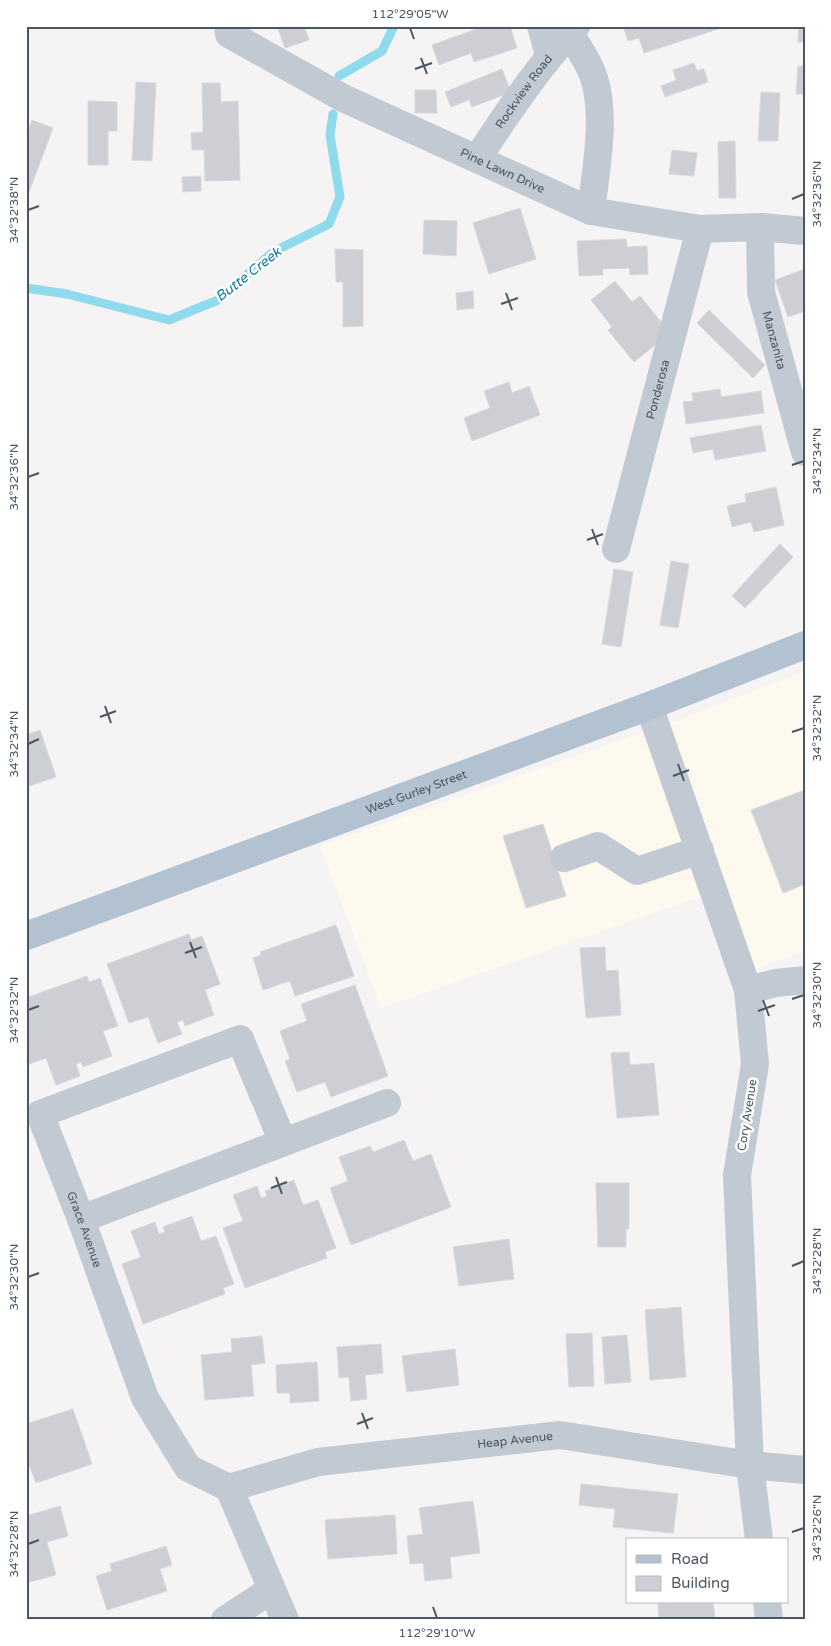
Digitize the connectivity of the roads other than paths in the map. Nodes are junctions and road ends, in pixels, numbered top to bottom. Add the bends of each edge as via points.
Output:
1 (228, 26) edge
2 (541, 26) edge
3 (573, 30) edge
4 (549, 55) junction
5 (477, 159) junction
6 (591, 211) junction
7 (760, 227) junction
8 (700, 229) junction
9 (805, 231) edge
10 (805, 452) edge
11 (616, 550) dead end
12 (805, 646) edge
13 (648, 706) junction
14 (700, 850) junction
15 (564, 858) dead end
16 (26, 936) edge
17 (805, 980) edge
18 (748, 990) junction
19 (387, 1103) dead end
20 (283, 1142) junction
21 (81, 1219) junction
22 (750, 1465) junction
23 (805, 1470) edge
24 (229, 1488) junction
25 (759, 1538) edge
26 (271, 1590) junction
27 (767, 1604) edge
28 (225, 1620) edge
29 (285, 1620) edge
30 (769, 1620) edge

1 - 5 street, Pine Lawn Drive via 229,34 343,98
2 - 4 street
3 - 4 street, Rockview Road
3 - 6 street via 591,70 599,106
4 - 5 street, Rockview Road
5 - 6 street, Pine Lawn Drive
6 - 8 street, Pine Lawn Drive
7 - 8 street, Pine Lawn Drive
7 - 9 street, Pine Lawn Drive
7 - 10 street, Manzanita via 761,292
8 - 11 street, Ponderosa
12 - 13 main road, West Gurley Street
13 - 14 street, Cory Avenue
13 - 16 main road, West Gurley Street
14 - 15 street via 637,871 598,846
14 - 18 street, Cory Avenue
17 - 18 street
18 - 22 street, Cory Avenue via 756,1064 737,1175
19 - 20 street
20 - 21 street
20 - 21 street, Grace Avenue via 240,1039 40,1114
21 - 24 street, Grace Avenue via 145,1398 188,1468
22 - 23 street, Heap Avenue
22 - 24 street, Heap Avenue via 560,1435 318,1462
22 - 25 street, Cory Avenue
24 - 26 street
26 - 28 street
26 - 29 street
27 - 30 street

